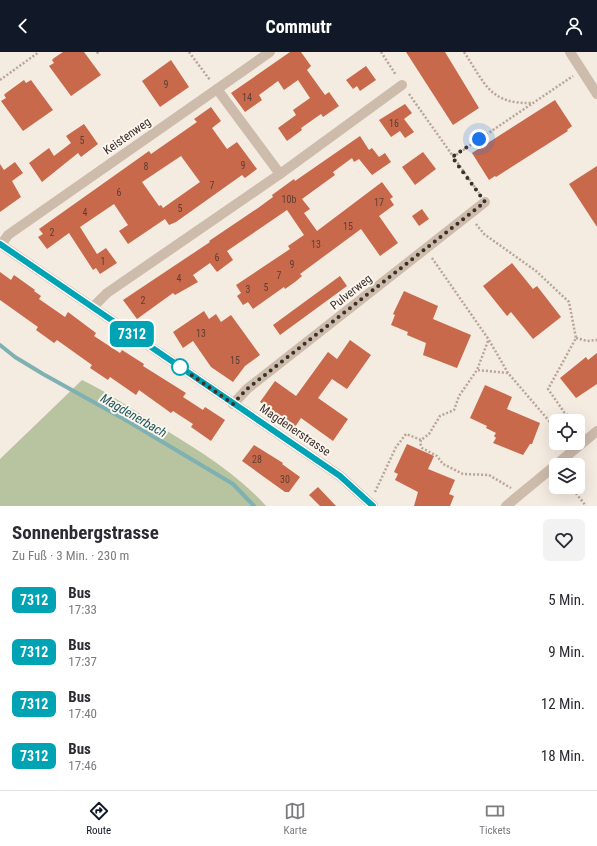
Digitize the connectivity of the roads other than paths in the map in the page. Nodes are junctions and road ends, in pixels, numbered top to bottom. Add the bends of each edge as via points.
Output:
1 (270, 52) edge
2 (570, 52) edge
3 (402, 85) road end
4 (218, 89) junction
5 (597, 94) edge
6 (280, 174) junction
7 (485, 202) road end
8 (1, 244) edge
9 (93, 307) junction
10 (233, 404) junction
11 (597, 430) edge
12 (371, 504) edge
13 (506, 506) edge

1 - 4 street, Keistenweg
2 - 5 street
3 - 6 street
4 - 6 street
4 - 8 street, Keistenweg via 8,235
6 - 9 street via 107,292
7 - 10 street, Pulverweg via 247,389
8 - 9 street, Magdenerstrasse
9 - 10 street, Magdenerstrasse
10 - 12 street, Magdenerstrasse via 340,476
11 - 13 street

